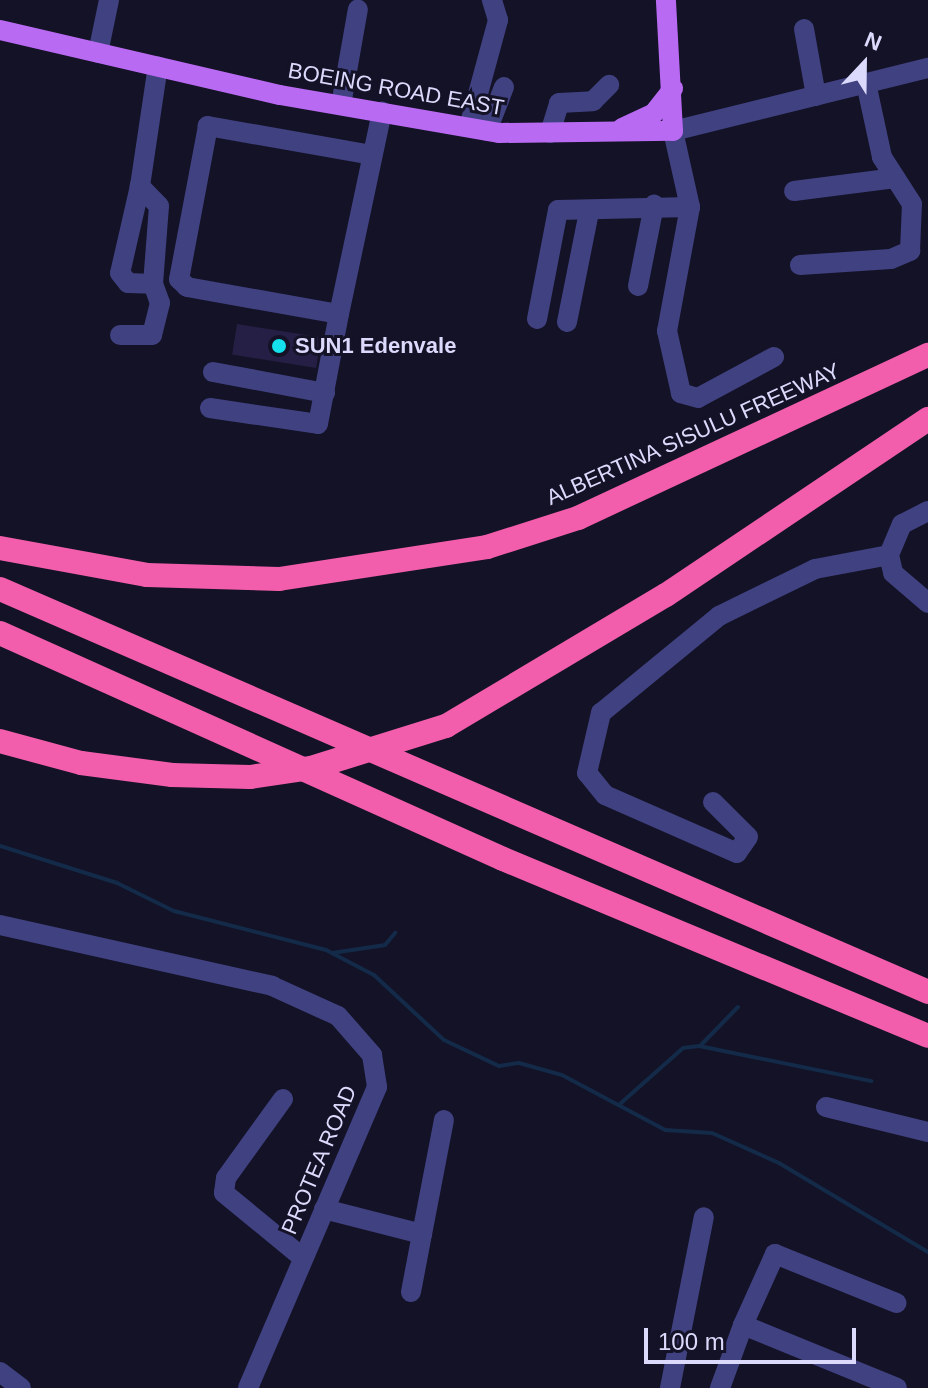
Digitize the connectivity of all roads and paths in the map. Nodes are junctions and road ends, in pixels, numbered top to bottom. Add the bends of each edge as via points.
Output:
1 (109, 0) edge
2 (492, 0) edge
3 (666, 0) edge
4 (358, 9) dead end
5 (804, 29) dead end
6 (0, 30) edge
7 (98, 53) junction
8 (158, 66) junction
9 (928, 68) edge
10 (866, 83) junction
11 (609, 85) dead end
12 (504, 87) dead end
13 (673, 89) junction
14 (816, 96) junction
15 (341, 105) junction
16 (382, 112) junction
17 (478, 129) junction
18 (673, 131) junction
19 (550, 133) junction
20 (607, 133) junction
21 (372, 155) junction
22 (895, 178) junction
23 (140, 186) junction
24 (794, 191) dead end
25 (654, 205) junction
26 (690, 207) junction
27 (589, 212) junction
28 (800, 265) dead end
29 (153, 284) junction
30 (638, 286) dead end
31 (339, 314) junction
32 (537, 319) dead end
33 (567, 322) dead end
34 (120, 335) dead end
35 (928, 355) edge
36 (774, 357) dead end
37 (213, 372) dead end
38 (325, 393) junction
39 (210, 408) dead end
40 (928, 419) edge
41 (928, 511) edge
42 (0, 548) edge
43 (889, 555) junction
44 (0, 589) edge
45 (928, 603) edge
46 (0, 633) edge
47 (0, 741) edge
48 (713, 802) dead end
49 (0, 925) edge
50 (928, 992) edge
51 (928, 1036) edge
52 (283, 1099) dead end
53 (826, 1107) dead end
54 (444, 1120) dead end
55 (928, 1132) edge
56 (324, 1209) junction
57 (704, 1217) dead end
58 (422, 1234) junction
59 (303, 1258) junction
60 (411, 1292) dead end
61 (896, 1303) dead end
62 (743, 1325) junction
63 (0, 1372) edge
64 (859, 1380) edge
65 (21, 1388) edge
66 (248, 1388) edge
67 (670, 1388) edge
68 (720, 1388) edge
69 (897, 1388) edge

1 - 7 street
2 - 17 street via 498,20
3 - 13 main road
4 - 15 street
5 - 14 street
6 - 7 main road, BOEING ROAD EAST
7 - 8 main road, BOEING ROAD EAST
8 - 15 main road, BOEING ROAD EAST
8 - 23 street
9 - 10 street, BOEING ROAD EAST
10 - 14 street, BOEING ROAD EAST
10 - 22 street via 878,146
11 - 19 street via 593,101 559,103
12 - 17 street
13 - 18 main road
13 - 20 main road via 654,113
14 - 18 street, BOEING ROAD EAST
15 - 16 main road, BOEING ROAD EAST
16 - 17 main road, BOEING ROAD EAST
16 - 21 street
17 - 19 main road, BOEING ROAD EAST
18 - 20 main road, BOEING ROAD EAST
18 - 26 street
19 - 20 main road, BOEING ROAD EAST
21 - 31 street
21 - 31 street via 213,125 202,146 179,279 187,287
22 - 24 street
22 - 28 street via 912,204 907,254
23 - 29 street via 159,206
23 - 29 street via 120,273 128,283
25 - 26 street
25 - 27 street
25 - 30 street
26 - 36 street via 667,331 681,393 698,398
27 - 32 street via 556,213
27 - 33 street
29 - 34 street via 160,303 156,330 148,338
31 - 38 street
35 - 42 highway, ALBERTINA SISULU FREEWAY via 578,518 487,547 279,579 147,575
37 - 38 street
38 - 39 street via 313,426
40 - 47 highway, bridge via 666,595 446,726 311,768 250,777 172,775 81,763
41 - 43 street via 902,524
43 - 45 street via 893,573
43 - 48 street via 815,569 719,616 601,713 587,773 605,795 737,853 748,837
44 - 50 highway
46 - 51 highway via 503,859
49 - 56 street, PROTEA ROAD via 272,986 355,1030 372,1055 377,1087
52 - 59 street via 226,1178 224,1193
53 - 55 street
54 - 58 street
56 - 58 street
56 - 59 street, PROTEA ROAD
57 - 67 street
58 - 60 street
59 - 66 street, PROTEA ROAD
61 - 62 street via 775,1254
62 - 64 street
62 - 68 street
63 - 65 street
64 - 69 street

